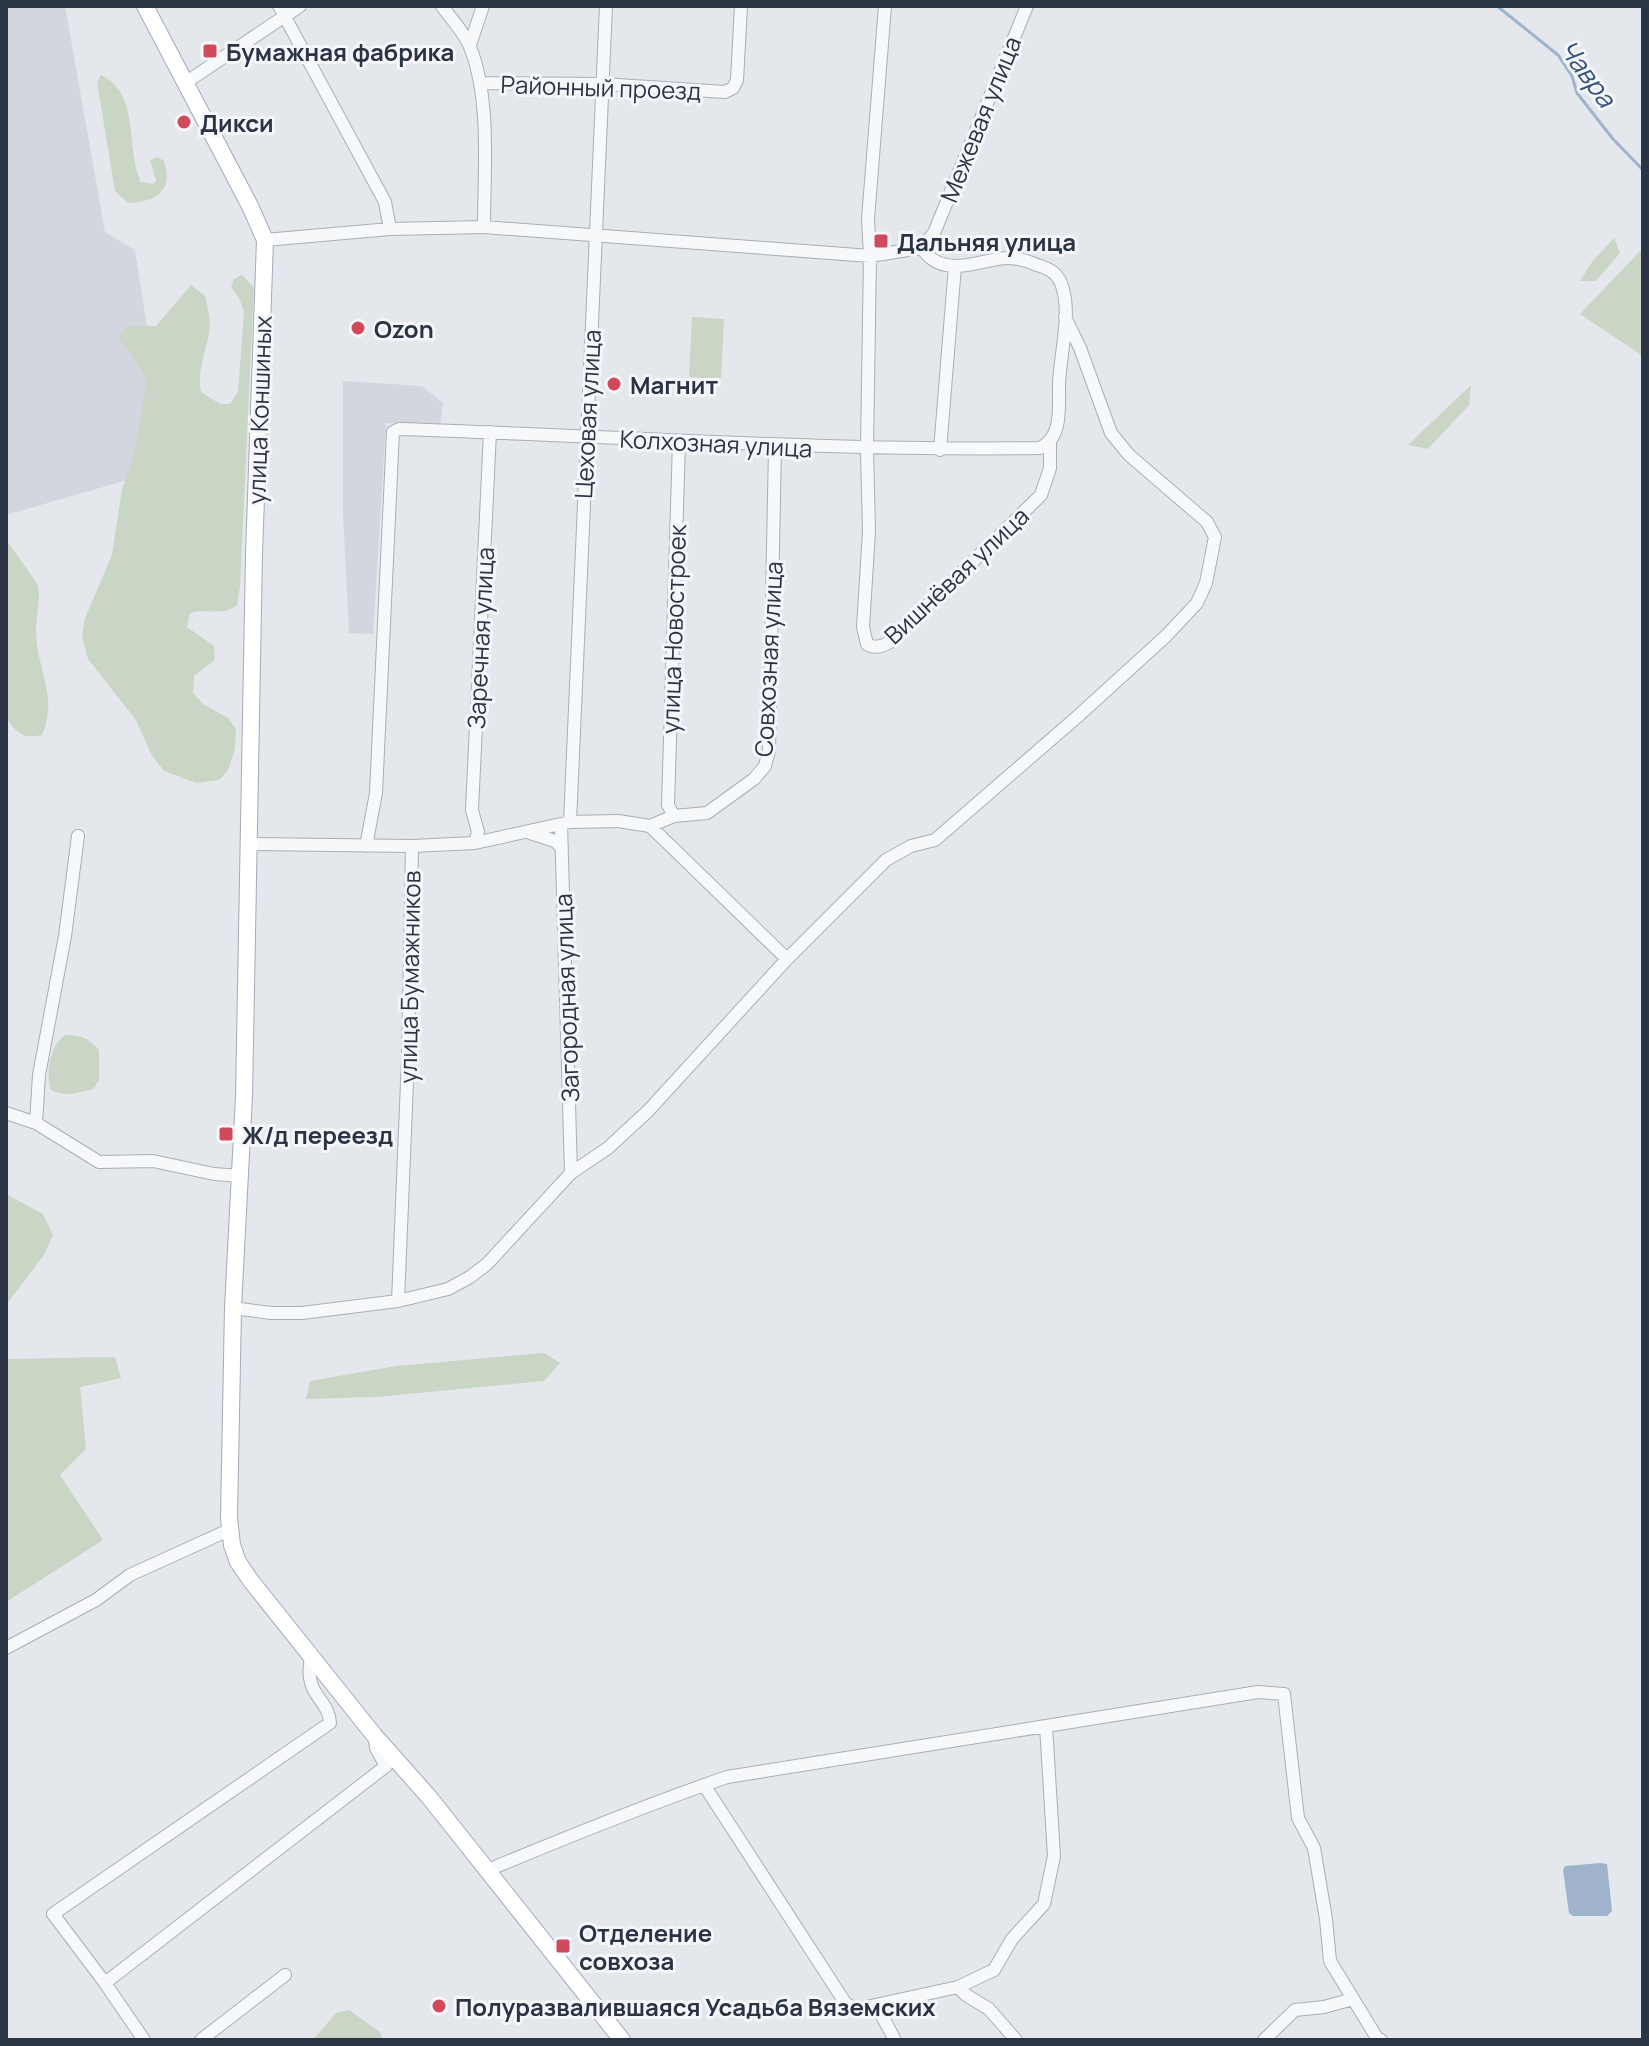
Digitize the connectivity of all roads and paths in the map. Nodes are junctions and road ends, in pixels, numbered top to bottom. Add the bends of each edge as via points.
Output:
1 (145, 6) edge
2 (300, 6) edge
3 (442, 6) edge
4 (483, 6) edge
5 (606, 6) edge
6 (741, 6) edge
7 (885, 6) edge
8 (1027, 6) edge
9 (282, 12) edge
10 (470, 45) junction
11 (185, 83) junction
12 (481, 83) junction
13 (602, 84) junction
14 (484, 227) junction
15 (390, 229) junction
16 (597, 235) junction
17 (265, 240) junction
18 (921, 248) junction
19 (870, 256) junction
20 (955, 266) junction
21 (1065, 317) junction
22 (490, 432) junction
23 (586, 436) junction
24 (679, 441) junction
25 (1045, 446) junction
26 (775, 447) junction
27 (867, 449) junction
28 (940, 450) junction
29 (674, 816) junction
30 (566, 823) junction
31 (650, 826) junction
32 (526, 832) junction
33 (78, 836) dead end
34 (475, 843) junction
35 (249, 844) junction
36 (366, 846) junction
37 (412, 846) junction
38 (562, 848) junction
39 (787, 959) junction
40 (6, 1113) edge
41 (36, 1123) junction
42 (571, 1173) junction
43 (240, 1176) junction
44 (398, 1301) junction
45 (233, 1308) junction
46 (229, 1530) junction
47 (6, 1648) edge
48 (311, 1658) junction
49 (1046, 1726) junction
50 (374, 1735) junction
51 (704, 1785) junction
52 (488, 1870) junction
53 (285, 1975) dead end
54 (105, 1983) junction
55 (958, 1987) junction
56 (1353, 1999) junction
57 (876, 2005) junction
58 (144, 2040) edge
59 (201, 2040) edge
60 (622, 2040) edge
61 (895, 2040) edge
62 (1016, 2040) edge
63 (1264, 2040) edge
64 (1381, 2040) edge

1 - 11 main road, улица Коншиных
2 - 9 street
3 - 10 street
4 - 10 street
5 - 13 street, Цеховая улица
6 - 13 street, Районный проезд via 733,88 725,92
7 - 19 street via 868,219
8 - 18 street, Межевая улица via 934,233
9 - 11 street
9 - 15 street via 385,202
10 - 12 street
11 - 17 main road, улица Коншиных
12 - 13 street, Районный проезд
12 - 14 street
13 - 16 street, Цеховая улица
14 - 15 street
14 - 16 street
15 - 17 street
16 - 19 street
16 - 23 street, Цеховая улица
17 - 35 main road, улица Коншиных
18 - 19 street
18 - 20 street via 932,260
19 - 27 street
20 - 21 street via 1009,258 1052,270 1060,281
20 - 28 street
21 - 25 street via 1056,431
21 - 39 street via 1111,433 1207,522 1215,537 1206,583 1197,603 1166,636 935,840 886,860
22 - 23 street, Колхозная улица
22 - 34 street, Заречная улица via 472,810
22 - 36 street, Колхозная улица via 393,432 376,793
23 - 24 street, Колхозная улица
23 - 30 street, Цеховая улица
24 - 26 street, Колхозная улица
24 - 29 street, улица Новостроек via 668,805
25 - 27 street, Вишнёвая улица via 1050,468 1041,495 890,642 871,647 863,627
25 - 28 street, Колхозная улица
26 - 27 street, Колхозная улица
26 - 29 street, Совхозная улица via 765,766 707,813
27 - 28 street, Колхозная улица
29 - 31 street, Совхозная улица
30 - 31 street, Совхозная улица
30 - 32 street, Совхозная улица
30 - 38 street, Загородная улица
31 - 39 street
32 - 34 street, Совхозная улица
32 - 38 street
33 - 41 street
34 - 37 street, Совхозная улица
35 - 36 street, Совхозная улица
35 - 43 main road, улица Коншиных
36 - 37 street, Совхозная улица
37 - 44 street, улица Бумажников
38 - 42 street, Загородная улица
39 - 42 street via 648,1111
40 - 41 street
41 - 43 street via 99,1162 153,1161
42 - 44 street via 470,1277 448,1289
43 - 45 main road, улица Коншиных
44 - 45 street via 302,1313
45 - 46 main road, улица Коншиных
46 - 47 street via 130,1575 96,1600
46 - 48 main road via 238,1562
48 - 50 main road
48 - 54 street via 311,1690 330,1723 53,1914
49 - 51 street
49 - 55 street via 1054,1856 1044,1904 1012,1939 994,1970
49 - 56 street via 1258,1692 1284,1694 1298,1818 1314,1848 1330,1961
50 - 52 main road
50 - 54 street via 386,1766
51 - 52 street
51 - 57 street via 846,2004 857,2009
52 - 60 main road
53 - 59 street
54 - 58 street
55 - 57 street
55 - 62 street via 989,2009
56 - 63 street via 1295,2010
56 - 64 street
57 - 61 street

